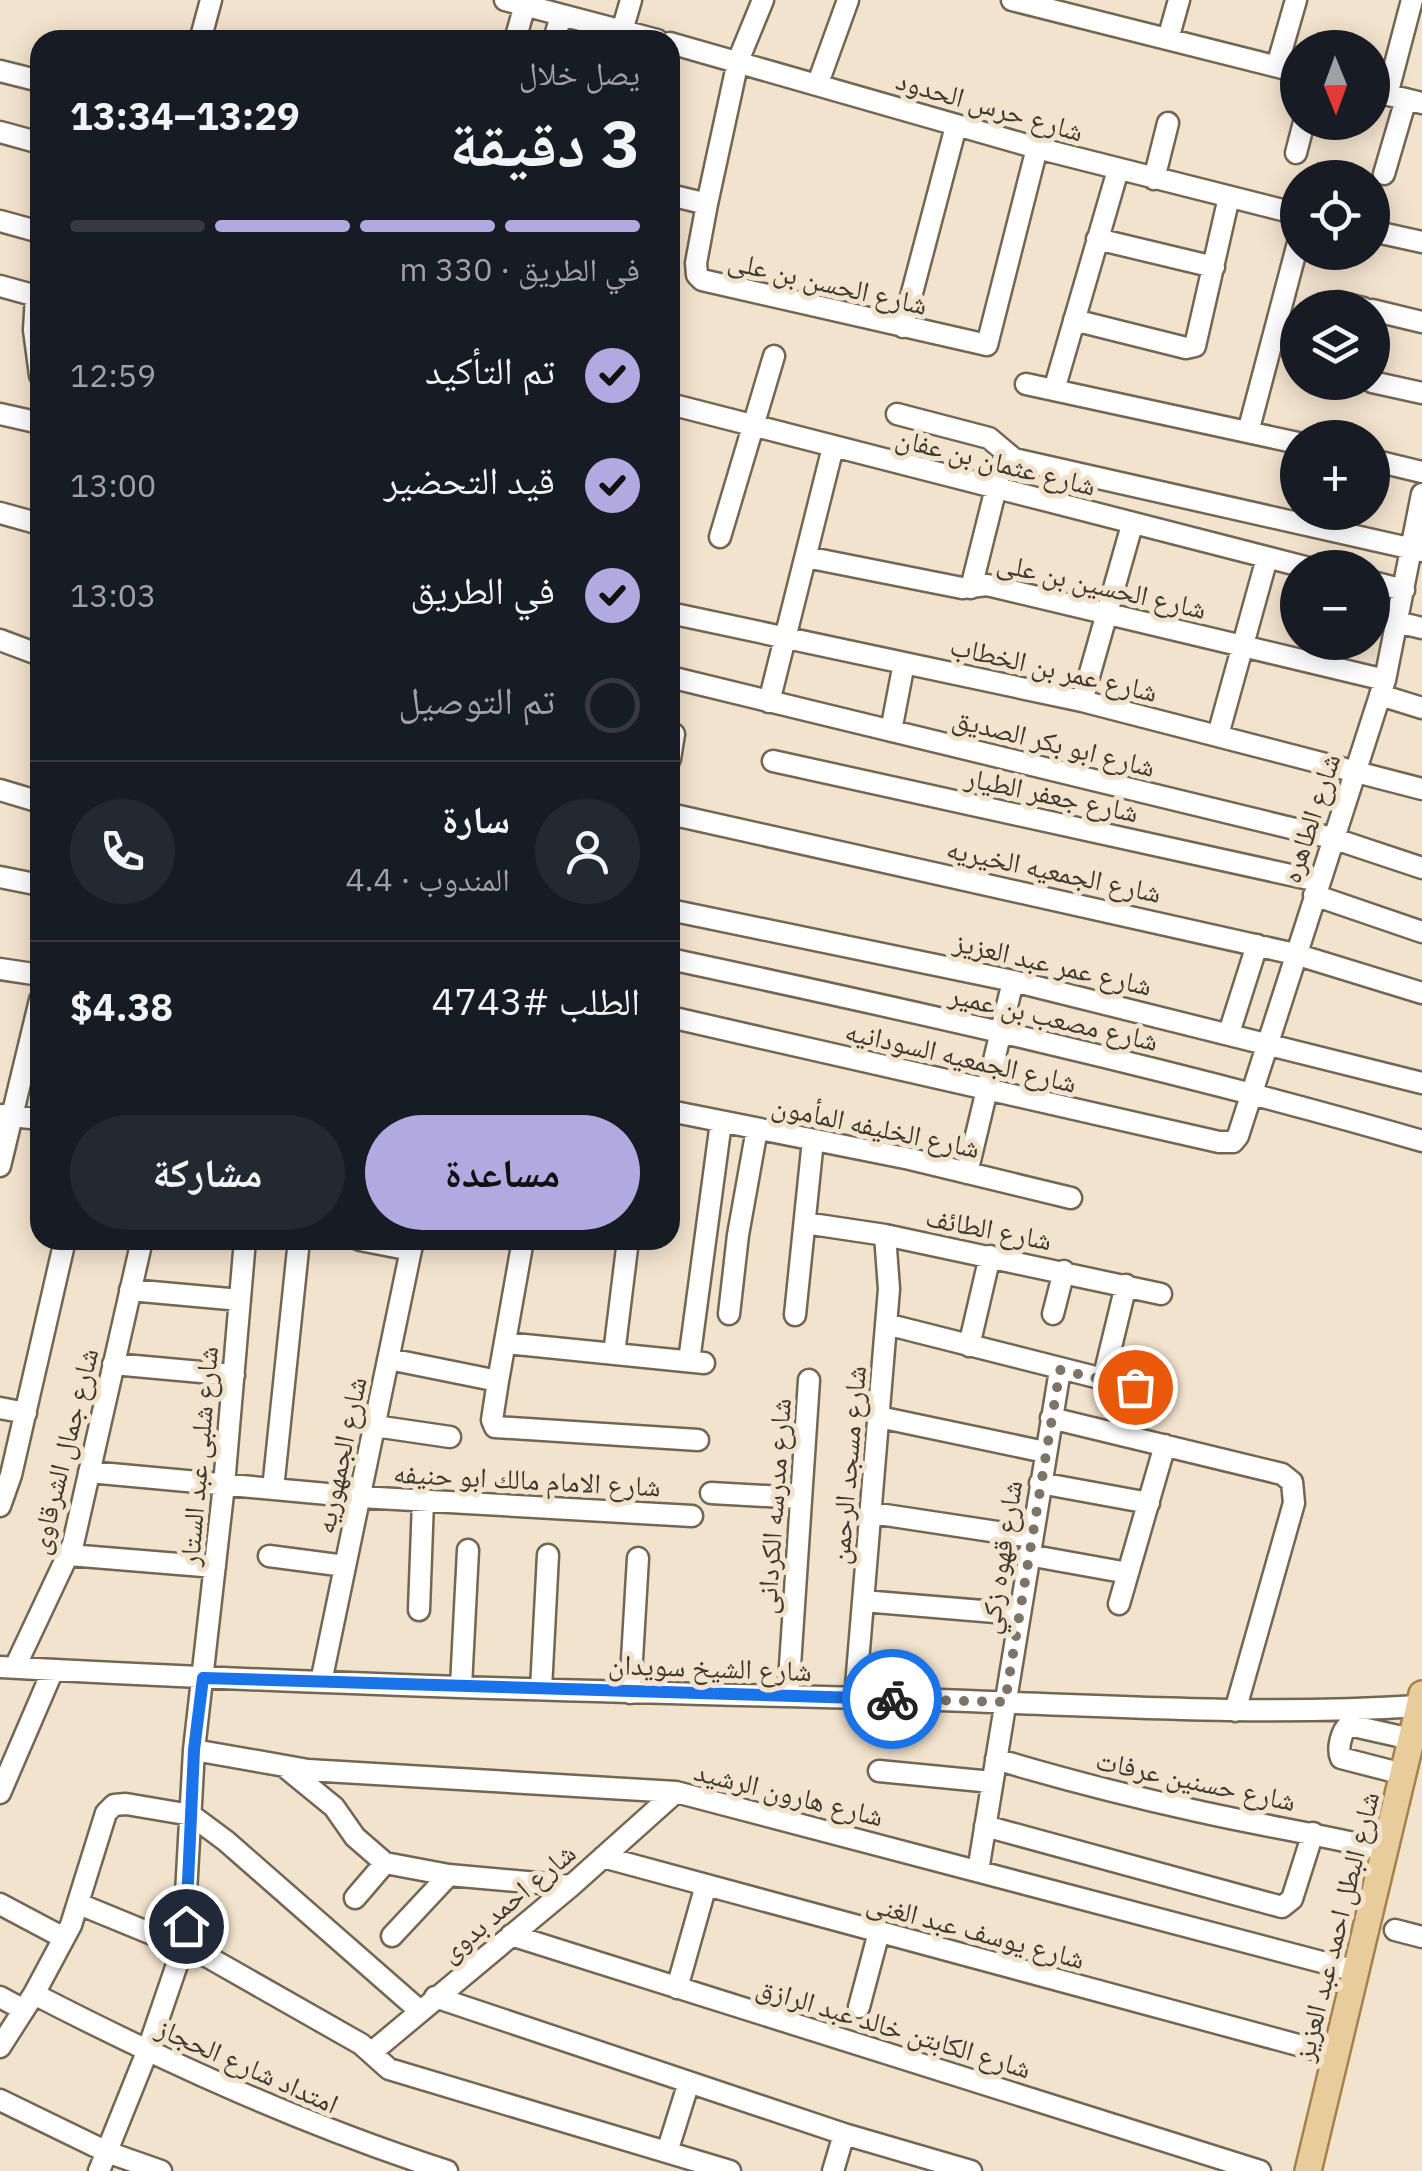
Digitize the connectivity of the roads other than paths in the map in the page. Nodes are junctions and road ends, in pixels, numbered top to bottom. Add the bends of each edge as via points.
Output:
1 (210, 0) edge
2 (631, 0) edge
3 (762, 0) edge
4 (848, 0) edge
5 (1012, 0) edge
6 (1179, 0) edge
7 (1296, 0) edge
8 (1412, 0) edge
9 (515, 3) edge
10 (561, 15) junction
11 (203, 30) edge
12 (515, 30) edge
13 (557, 30) edge
14 (618, 30) edge
15 (622, 30) edge
16 (1292, 30) edge
17 (1168, 39) junction
18 (680, 46) edge
19 (738, 61) junction
20 (1280, 67) edge
21 (0, 70) edge
22 (30, 78) edge
23 (818, 83) junction
24 (1397, 97) edge
25 (1168, 124) dead end
26 (956, 126) junction
27 (0, 132) edge
28 (30, 140) edge
29 (1299, 140) edge
30 (1037, 148) junction
31 (1296, 153) dead end
32 (1386, 160) edge
33 (1118, 170) junction
34 (1154, 178) junction
35 (680, 197) edge
36 (1229, 197) junction
37 (707, 204) junction
38 (1280, 210) edge
39 (0, 221) edge
40 (30, 229) edge
41 (1390, 235) edge
42 (1097, 239) junction
43 (1422, 242) edge
44 (1214, 268) junction
45 (1291, 270) edge
46 (0, 286) edge
47 (30, 294) edge
48 (1390, 314) edge
49 (1074, 320) junction
50 (1422, 322) edge
51 (903, 327) junction
52 (774, 356) dead end
53 (1026, 384) dead end
54 (1390, 386) edge
55 (1054, 390) junction
56 (1422, 393) edge
57 (680, 413) edge
58 (0, 414) edge
59 (897, 414) dead end
60 (30, 421) edge
61 (754, 426) junction
62 (1248, 432) junction
63 (1280, 439) edge
64 (833, 447) junction
65 (1005, 452) junction
66 (1390, 464) edge
67 (1422, 472) edge
68 (996, 489) junction
69 (1421, 507) edge
70 (0, 513) edge
71 (30, 521) edge
72 (1132, 524) junction
73 (720, 536) dead end
74 (1417, 550) edge
75 (806, 557) junction
76 (1267, 558) junction
77 (1280, 561) edge
78 (1390, 586) edge
79 (971, 588) junction
80 (1404, 590) junction
81 (1106, 615) junction
82 (680, 616) edge
83 (1397, 622) junction
84 (1422, 628) edge
85 (785, 638) junction
86 (0, 640) edge
87 (1243, 645) junction
88 (30, 650) edge
89 (904, 662) junction
90 (680, 680) edge
91 (1382, 688) junction
92 (769, 702) junction
93 (1082, 702) junction
94 (1422, 708) edge
95 (891, 730) junction
96 (1218, 735) junction
97 (773, 762) dead end
98 (1354, 770) junction
99 (1422, 788) edge
100 (0, 790) edge
101 (30, 799) edge
102 (680, 816) edge
103 (1332, 838) junction
104 (1422, 868) edge
105 (0, 877) edge
106 (30, 884) edge
107 (1316, 888) junction
108 (680, 912) edge
109 (1422, 932) edge
110 (1256, 945) junction
111 (1295, 954) junction
112 (680, 961) edge
113 (0, 970) edge
114 (30, 974) edge
115 (1012, 981) junction
116 (1422, 993) edge
117 (680, 1020) edge
118 (1001, 1032) junction
119 (1228, 1033) junction
120 (1267, 1043) junction
121 (30, 1059) edge
122 (1422, 1083) edge
123 (987, 1090) junction
124 (1252, 1092) junction
125 (680, 1113) edge
126 (6, 1116) edge
127 (721, 1122) junction
128 (757, 1129) junction
129 (1238, 1136) joint
130 (813, 1140) junction
131 (1422, 1141) edge
132 (0, 1166) edge
133 (968, 1173) junction
134 (1071, 1198) dead end
135 (804, 1224) junction
136 (885, 1235) junction
137 (63, 1250) edge
138 (140, 1250) edge
139 (244, 1250) edge
140 (298, 1250) edge
141 (411, 1250) edge
142 (520, 1250) edge
143 (627, 1250) edge
144 (990, 1256) junction
145 (1064, 1271) junction
146 (1126, 1285) junction
147 (130, 1290) junction
148 (1161, 1294) dead end
149 (240, 1300) junction
150 (729, 1314) dead end
151 (1053, 1314) dead end
152 (795, 1316) dead end
153 (886, 1324) junction
154 (505, 1343) junction
155 (970, 1346) junction
156 (614, 1354) junction
157 (389, 1359) junction
158 (114, 1364) junction
159 (1060, 1370) junction
160 (234, 1375) junction
161 (810, 1380) dead end
162 (1102, 1380) junction
163 (498, 1381) junction
164 (1135, 1387) dead end
165 (0, 1408) edge
166 (26, 1413) junction
167 (878, 1417) junction
168 (1052, 1418) junction
169 (375, 1426) junction
170 (450, 1438) dead end
171 (698, 1440) dead end
172 (1165, 1446) junction
173 (1045, 1452) junction
174 (89, 1472) junction
175 (1040, 1483) junction
176 (224, 1485) junction
177 (273, 1490) junction
178 (711, 1492) dead end
179 (360, 1497) junction
180 (802, 1498) junction
181 (424, 1501) junction
182 (1148, 1502) junction
183 (0, 1506) edge
184 (872, 1513) junction
185 (692, 1516) dead end
186 (1030, 1546) junction
187 (468, 1550) dead end
188 (69, 1555) junction
189 (548, 1555) dead end
190 (270, 1556) dead end
191 (638, 1558) dead end
192 (345, 1566) junction
193 (215, 1567) junction
194 (1128, 1573) junction
195 (864, 1602) junction
196 (1119, 1604) dead end
197 (419, 1610) dead end
198 (1019, 1614) junction
199 (7, 1667) edge
200 (53, 1670) junction
201 (203, 1678) junction
202 (321, 1682) junction
203 (462, 1686) junction
204 (541, 1689) junction
205 (630, 1692) junction
206 (788, 1696) junction
207 (855, 1698) junction
208 (1421, 1700) edge
209 (1005, 1702) junction
210 (1235, 1711) junction
211 (1411, 1739) junction
212 (194, 1750) junction
213 (996, 1759) junction
214 (284, 1767) junction
215 (879, 1770) dead end
216 (1403, 1774) junction
217 (992, 1782) junction
218 (676, 1792) junction
219 (0, 1793) edge
220 (191, 1815) junction
221 (986, 1826) junction
222 (1314, 1833) junction
223 (1385, 1850) junction
224 (603, 1857) junction
225 (385, 1863) junction
226 (978, 1871) junction
227 (449, 1875) junction
228 (706, 1885) junction
229 (571, 1886) junction
230 (355, 1898) dead end
231 (0, 1904) edge
232 (79, 1904) junction
233 (1394, 1930) dead end
234 (880, 1932) junction
235 (511, 1935) junction
236 (392, 1936) dead end
237 (64, 1938) junction
238 (1422, 1938) edge
239 (183, 1947) junction
240 (1356, 1971) junction
241 (677, 1988) junction
242 (0, 1997) edge
243 (29, 2002) junction
244 (428, 2004) junction
245 (859, 2008) dead end
246 (0, 2047) edge
247 (148, 2052) junction
248 (372, 2052) junction
249 (1336, 2054) junction
250 (689, 2082) junction
251 (0, 2100) edge
252 (844, 2134) junction
253 (667, 2152) junction
254 (103, 2162) edge
255 (161, 2171) edge
256 (447, 2171) edge
257 (730, 2171) edge
258 (833, 2171) edge
259 (971, 2171) edge
260 (1260, 2171) edge
261 (1308, 2171) edge

1 - 11 street
2 - 15 street
3 - 19 street, شارع الحسن بن على
4 - 23 street
5 - 17 street
6 - 17 street
7 - 16 street
8 - 24 street
9 - 10 street
9 - 12 street
10 - 13 street
10 - 14 street
17 - 20 street
18 - 19 street, شارع حرس الحدود
19 - 23 street, شارع حرس الحدود
19 - 37 street, شارع الحسن بن على
21 - 22 street
23 - 26 street, شارع حرس الحدود
24 - 32 street
25 - 34 street
26 - 30 street, شارع حرس الحدود
26 - 51 street
27 - 28 street
29 - 31 street
30 - 33 street, شارع حرس الحدود
30 - 51 street, شارع الحسن بن على via 987,345
33 - 34 street, شارع حرس الحدود
33 - 42 street
34 - 36 street, شارع حرس الحدود
35 - 37 street
36 - 38 street, شارع حرس الحدود
36 - 44 street
37 - 51 street, شارع الحسن بن على via 696,262 702,280
39 - 40 street
41 - 43 street
42 - 44 street
42 - 49 street
44 - 49 street via 1191,348
45 - 62 street
46 - 47 street
48 - 50 street
49 - 55 street
52 - 61 street
53 - 55 street
54 - 56 street
55 - 62 street
57 - 61 street, شارع عثمان بن عفان
58 - 60 street
59 - 65 street via 989,438
61 - 64 street, شارع عثمان بن عفان
61 - 73 street
62 - 63 street
64 - 68 street, شارع عثمان بن عفان
64 - 75 street
65 - 68 street
65 - 74 street via 1014,460
66 - 67 street
68 - 72 street, شارع عثمان بن عفان
68 - 79 street
69 - 74 street, شارع الطاهره
70 - 71 street
72 - 76 street, شارع عثمان بن عفان
72 - 81 street
74 - 80 street, شارع الطاهره
75 - 79 street, شارع الحسين بن على
75 - 85 street
76 - 77 street, شارع عثمان بن عفان
76 - 87 street
78 - 80 street
79 - 81 street, شارع الحسين بن على via 987,584
80 - 83 street, شارع الطاهره
81 - 87 street, شارع الحسين بن على
81 - 93 street
82 - 85 street, شارع عمر بن الخطاب
83 - 84 street
83 - 91 street, شارع الطاهره
85 - 89 street, شارع عمر بن الخطاب
85 - 92 street
86 - 88 street
87 - 91 street, شارع الحسين بن على
87 - 96 street
89 - 93 street, شارع عمر بن الخطاب
89 - 95 street
90 - 92 street, شارع ابو بكر الصديق
91 - 94 street, شارع الحسين بن على
91 - 98 street, شارع الطاهره
92 - 95 street, شارع ابو بكر الصديق
93 - 96 street, شارع عمر بن الخطاب
95 - 103 street, شارع ابو بكر الصديق
96 - 98 street, شارع عمر بن الخطاب
97 - 107 street, شارع جعفر الطيار
98 - 99 street, شارع عمر بن الخطاب
98 - 103 street, شارع الطاهره
100 - 101 street
102 - 110 street, شارع الجمعيه الخيريه
103 - 104 street, شارع ابو بكر الصديق
103 - 107 street, شارع الطاهره
105 - 106 street
107 - 109 street, شارع جعفر الطيار
107 - 111 street, شارع الطاهره
108 - 115 street, شارع عمر عبد العزيز
110 - 111 street, شارع الجمعيه الخيريه
110 - 119 street
111 - 116 street, شارع الجمعيه الخيريه
111 - 120 street, شارع الطاهره
112 - 118 street, شارع مصعب بن عمير
113 - 114 street
115 - 118 street
115 - 119 street, شارع عمر عبد العزيز
117 - 123 street, شارع الجمعيه السودانيه
118 - 123 street
118 - 124 street, شارع مصعب بن عمير
119 - 120 street, شارع عمر عبد العزيز
120 - 122 street, شارع عمر عبد العزيز
120 - 124 street, شارع الطاهره
121 - 126 street
123 - 129 street, شارع الجمعيه السودانيه via 1219,1142
123 - 133 street
124 - 129 street, شارع الطاهره
124 - 131 street, شارع مصعب بن عمير
125 - 127 street, شارع الخليفه المأمون
126 - 132 street
127 - 128 street, شارع الخليفه المأمون
127 - 156 street via 697,1362
128 - 130 street, شارع الخليفه المأمون
128 - 150 street
130 - 133 street, شارع الخليفه المأمون
130 - 135 street
133 - 134 street, شارع الخليفه المأمون
135 - 136 street, شارع الطائف
135 - 152 street
136 - 144 street, شارع الطائف
136 - 153 street, شارع مسجد الرحمن
137 - 166 street
138 - 147 street, شارع جمال الشرقاوى
139 - 149 street, شارع شلبى عبد الستار
140 - 177 street
141 - 157 street, شارع الجمهوريه
142 - 154 street
143 - 156 street
144 - 145 street, شارع الطائف
144 - 155 street
145 - 146 street, شارع الطائف
145 - 151 street
146 - 148 street, شارع الطائف
146 - 162 street
147 - 149 street
147 - 158 street, شارع جمال الشرقاوى
149 - 160 street, شارع شلبى عبد الستار
153 - 155 street
153 - 167 street, شارع مسجد الرحمن
154 - 156 street
154 - 163 street
155 - 159 street
157 - 163 street
157 - 169 street, شارع الجمهوريه
158 - 160 street
158 - 174 street, شارع جمال الشرقاوى
159 - 162 street
159 - 168 street, شارع قهوه زكي
160 - 176 street, شارع شلبى عبد الستار
161 - 180 street, شارع مدرسه الكردانى
162 - 164 street
163 - 171 street via 492,1424 499,1429
165 - 166 street
166 - 183 street
167 - 173 street
167 - 184 street, شارع مسجد الرحمن
168 - 172 street
168 - 173 street, شارع قهوه زكي
169 - 170 street
169 - 179 street, شارع الجمهوريه
172 - 182 street
172 - 210 street via 1282,1474 1296,1496
173 - 175 street, شارع قهوه زكي
174 - 176 street, شارع الامام مالك ابو حنيفه
174 - 188 street, شارع جمال الشرقاوى
175 - 182 street
175 - 186 street, شارع قهوه زكي
176 - 177 street, شارع الامام مالك ابو حنيفه
176 - 193 street, شارع شلبى عبد الستار
177 - 179 street, شارع الامام مالك ابو حنيفه
178 - 180 street
179 - 181 street, شارع الامام مالك ابو حنيفه
179 - 192 street, شارع الجمهوريه
180 - 206 street, شارع مدرسه الكردانى
181 - 185 street, شارع الامام مالك ابو حنيفه
181 - 197 street
182 - 194 street
184 - 186 street
184 - 195 street, شارع مسجد الرحمن
186 - 194 street
186 - 198 street, شارع قهوه زكي
187 - 203 street
188 - 193 street
188 - 199 street, شارع جمال الشرقاوى
189 - 204 street
190 - 192 street
191 - 205 street
192 - 202 street, شارع الجمهوريه
193 - 201 street, شارع شلبى عبد الستار
194 - 196 street
195 - 198 street
195 - 207 street, شارع مسجد الرحمن
198 - 209 street, شارع قهوه زكي
199 - 200 street, شارع الشيخ سويدان
200 - 201 street, شارع الشيخ سويدان
200 - 219 street
201 - 202 street, شارع الشيخ سويدان
201 - 212 street, شارع شلبى عبد الستار
202 - 203 street, شارع الشيخ سويدان
203 - 204 street, شارع الشيخ سويدان
204 - 205 street, شارع الشيخ سويدان
205 - 206 street, شارع الشيخ سويدان
206 - 207 street, شارع الشيخ سويدان
207 - 209 street, شارع الشيخ سويدان
208 - 210 street, شارع الشيخ سويدان via 1320,1712
208 - 211 main road, شارع البطل احمد عبد العزيز
209 - 210 street, شارع الشيخ سويدان
209 - 213 street, شارع قهوه زكي
211 - 216 main road, شارع البطل احمد عبد العزيز
211 - 216 street via 1349,1725 1339,1749 1342,1758
212 - 214 street, شارع هارون الرشيد
212 - 220 street, شارع شلبى عبد الستار
213 - 217 street, شارع قهوه زكي
213 - 222 street, شارع حسنين عرفات via 1199,1812
214 - 218 street, شارع هارون الرشيد
214 - 225 street
215 - 217 street
216 - 223 main road, شارع البطل احمد عبد العزيز
217 - 221 street, شارع قهوه زكي
218 - 224 street, شارع احمد بدوى
218 - 226 street, شارع هارون الرشيد
220 - 232 street via 114,1805 98,1829
220 - 239 street, شارع شلبى عبد الستار
220 - 244 street
221 - 222 street via 1282,1907 1292,1898
221 - 226 street, شارع قهوه زكي
222 - 223 street, شارع حسنين عرفات
223 - 240 main road, شارع البطل احمد عبد العزيز
224 - 228 street, شارع يوسف عبد الغنى
224 - 229 street, شارع احمد بدوى
225 - 227 street
225 - 230 street
226 - 240 street, شارع هارون الرشيد
227 - 229 street
227 - 236 street
228 - 234 street, شارع يوسف عبد الغنى
228 - 241 street
229 - 235 street, شارع احمد بدوى
231 - 237 street
232 - 237 street
232 - 239 street
233 - 238 street
234 - 245 street
234 - 249 street, شارع يوسف عبد الغنى
235 - 241 street, شارع الكابتن خالد عبد الرازق
235 - 244 street, شارع احمد بدوى
237 - 243 street
239 - 247 street, شارع شلبى عبد الستار
239 - 248 street
240 - 249 main road, شارع البطل احمد عبد العزيز
241 - 260 street, شارع الكابتن خالد عبد الرازق
242 - 243 street, امتداد شارع الحجاز
243 - 246 street
243 - 247 street, امتداد شارع الحجاز
244 - 248 street, شارع احمد بدوى
244 - 250 street
247 - 254 street, شارع شلبى عبد الستار
247 - 256 street, امتداد شارع الحجاز via 356,2142
248 - 253 street via 389,2068
249 - 261 main road, شارع البطل احمد عبد العزيز
250 - 252 street
250 - 253 street
251 - 254 street
252 - 258 street
252 - 259 street
253 - 257 street
254 - 255 street

